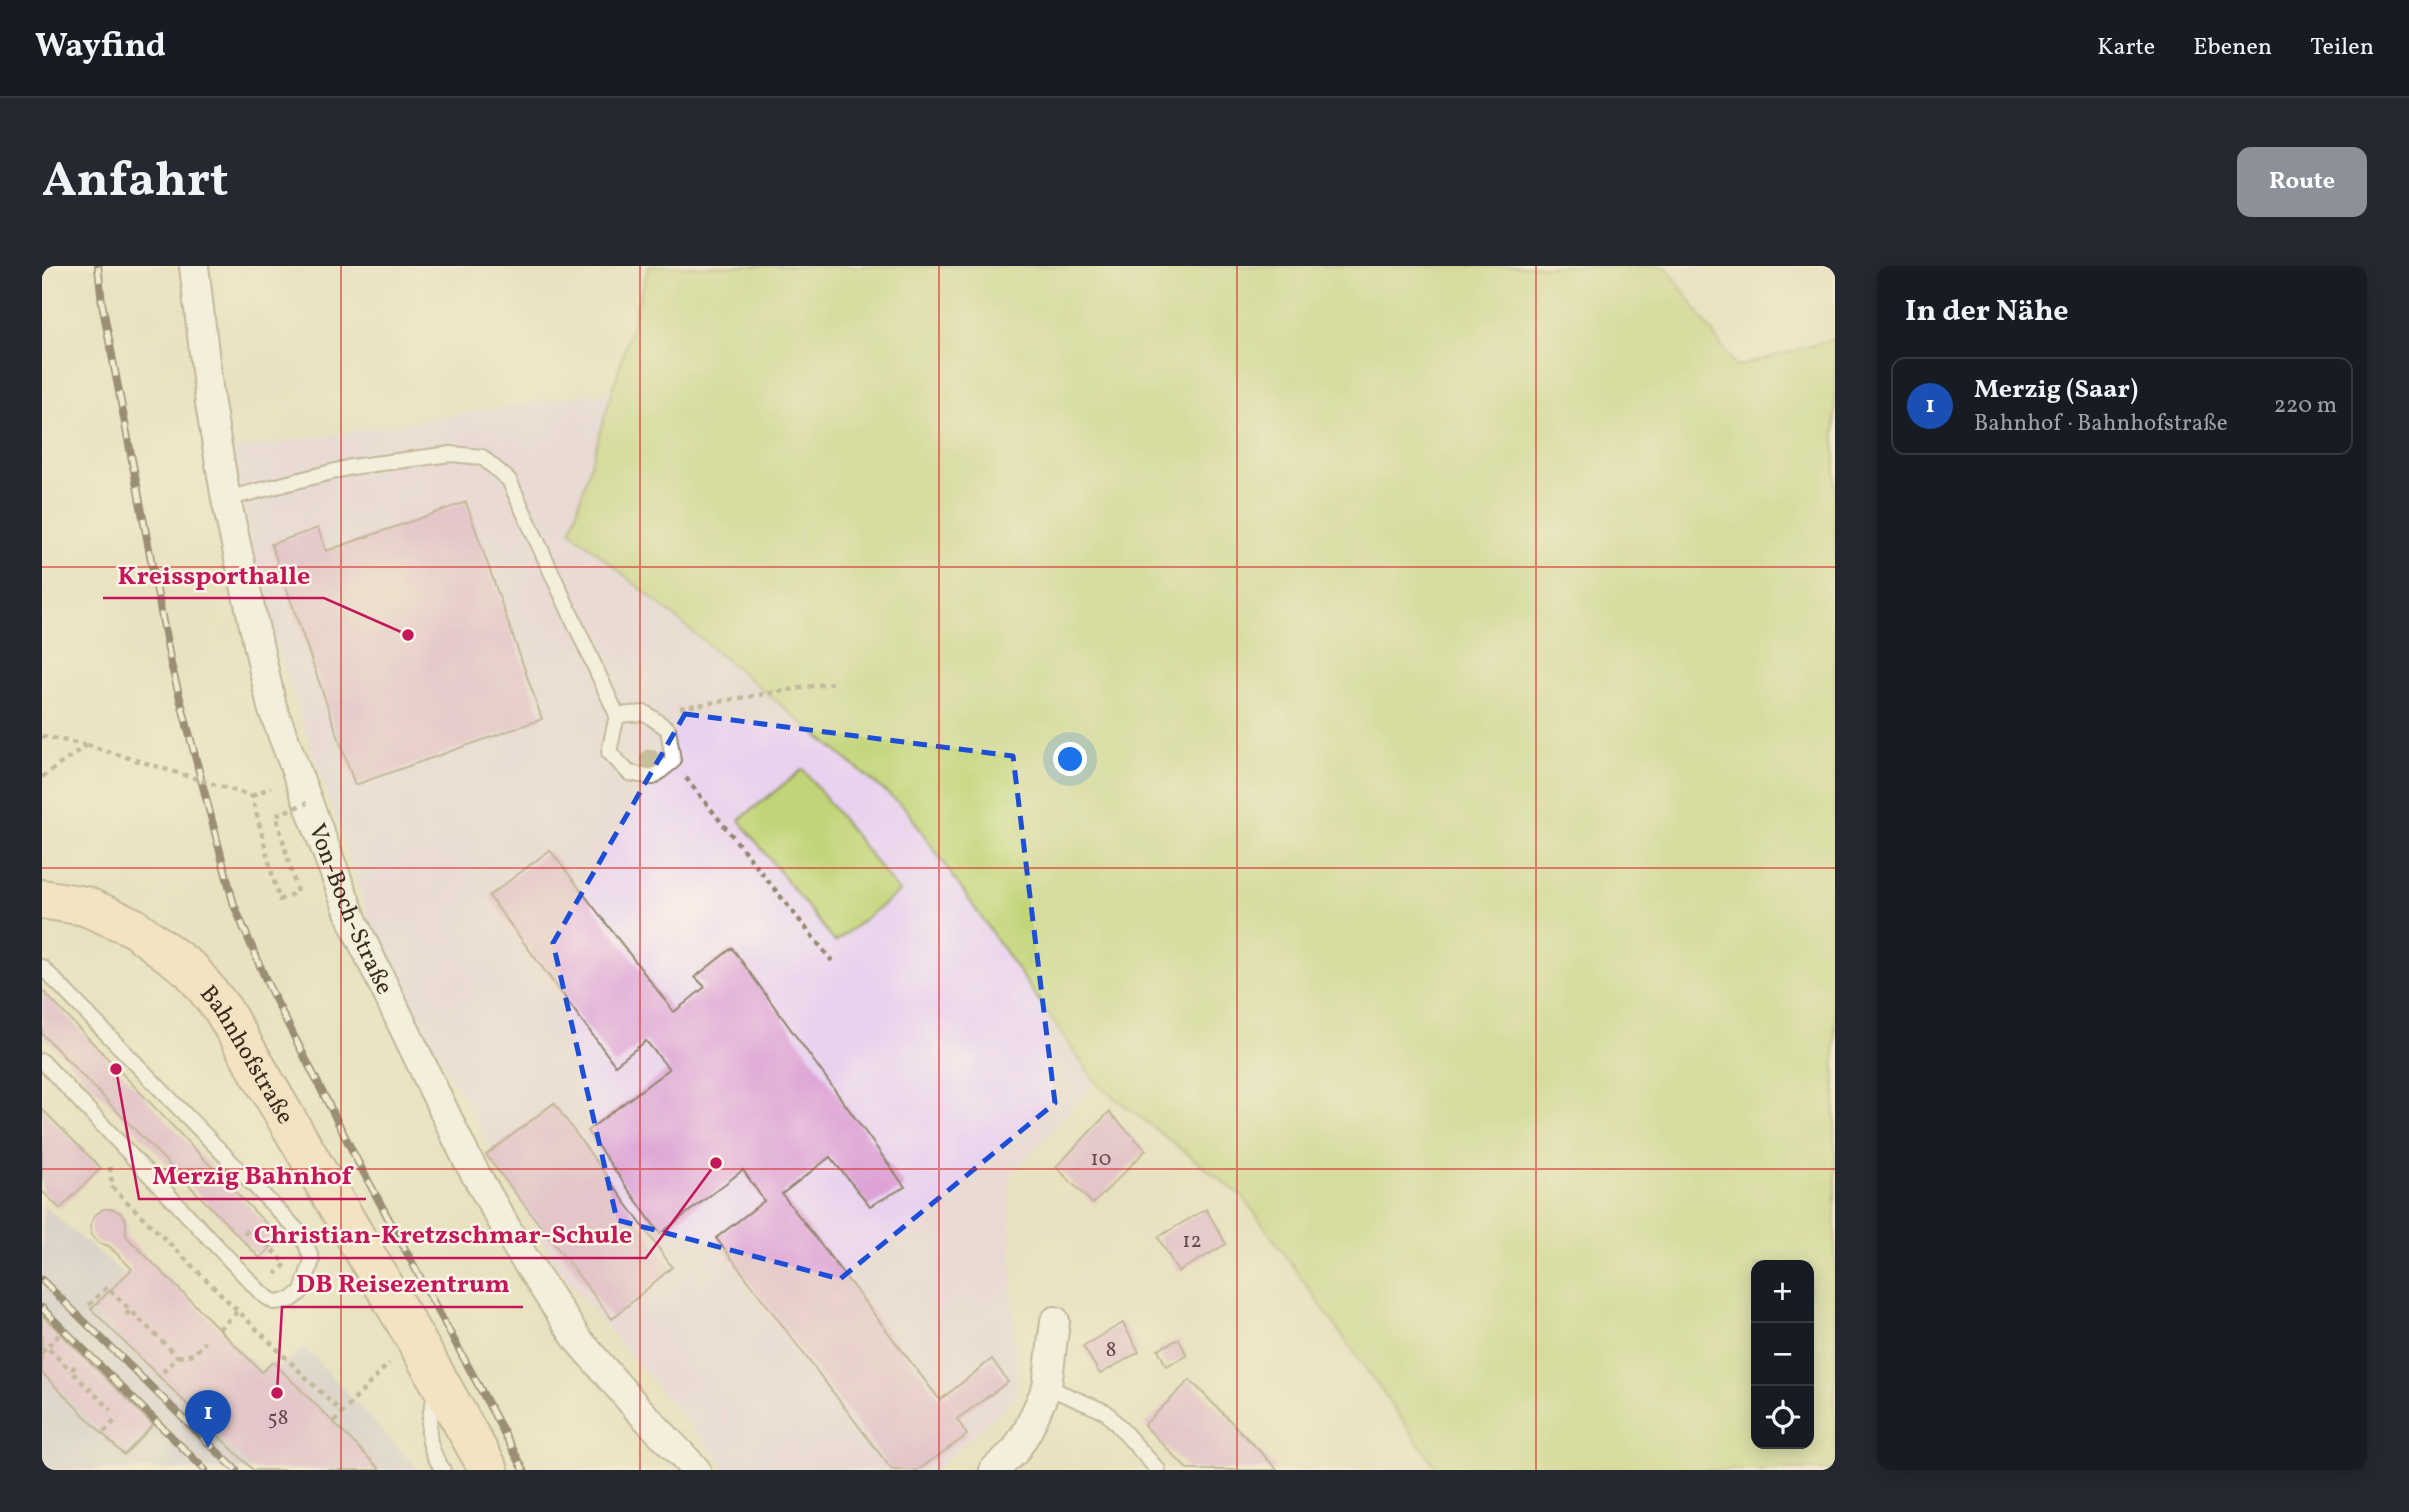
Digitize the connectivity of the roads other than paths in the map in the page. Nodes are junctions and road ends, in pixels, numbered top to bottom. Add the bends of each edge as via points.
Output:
1 (194, 266) edge
2 (226, 499) junction
3 (617, 715) junction
4 (42, 899) edge
5 (42, 967) edge
6 (42, 1061) edge
7 (1055, 1321) dead end
8 (439, 1381) junction
9 (1047, 1387) junction
10 (443, 1470) edge
11 (489, 1470) edge
12 (696, 1470) edge
13 (994, 1470) edge
14 (1158, 1470) edge

1 - 2 street, Von-Boch-Straße via 209,404
2 - 3 lane via 351,467 452,454 482,457 509,480
2 - 12 street, Von-Boch-Straße via 272,707 354,924 398,1020 467,1159 578,1340
3 - 3 lane via 645,713 668,729 673,761 653,777 629,773 609,752
4 - 8 street, Bahnhofstraße via 85,906 133,927 191,970 223,1010
5 - 6 lane via 303,1236 312,1260 302,1291 291,1300 274,1302 262,1294
7 - 9 street
8 - 10 lane via 428,1439
8 - 11 street, Bahnhofstraße
9 - 13 street via 1015,1451
9 - 14 lane via 1105,1412

